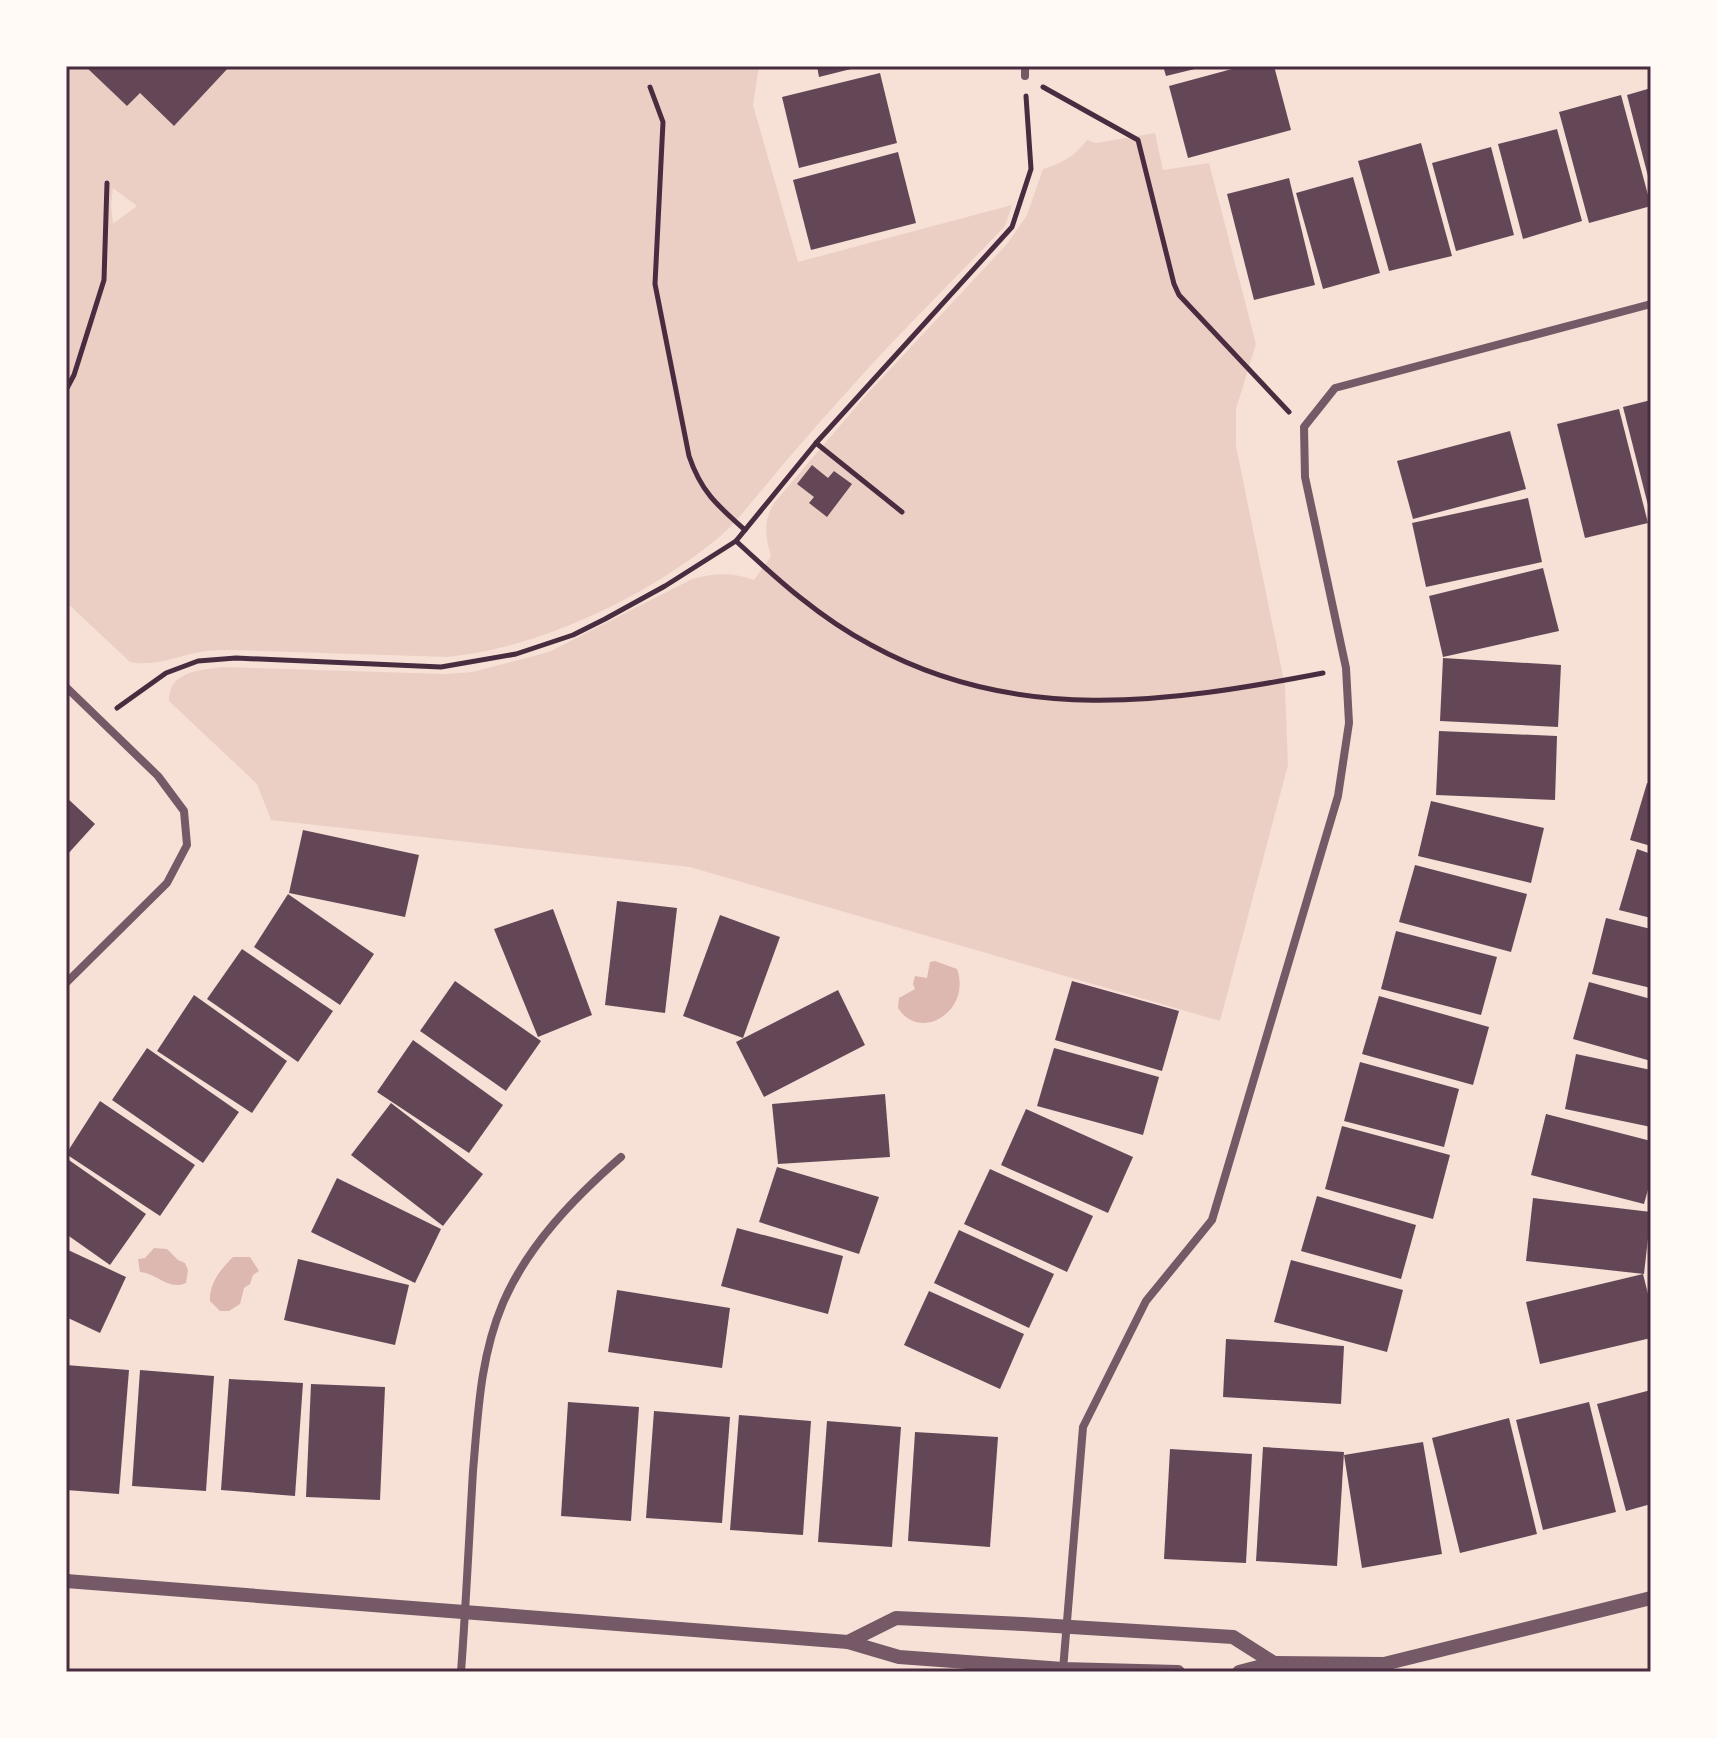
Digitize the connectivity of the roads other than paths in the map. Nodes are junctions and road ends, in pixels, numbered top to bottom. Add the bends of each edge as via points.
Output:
1 (1025, 66) edge
2 (1025, 76) road end
3 (1651, 304) edge
4 (66, 687) edge
5 (66, 983) edge
6 (621, 1157) dead end
7 (66, 1581) edge
8 (1651, 1598) edge
9 (464, 1612) junction
10 (1067, 1626) junction
11 (848, 1642) junction
12 (1274, 1663) junction
13 (1063, 1670) edge
14 (461, 1672) edge
15 (1178, 1672) edge
16 (1239, 1672) edge

1 - 2 street
3 - 10 street via 1335,388 1304,427 1305,477 1346,668 1349,723 1338,796 1212,1220 1146,1301 1083,1427
4 - 5 street via 158,776 184,811 187,845 167,883
6 - 9 street via 540,1243 494,1329 478,1413
7 - 9 street
8 - 12 street via 1384,1664
9 - 11 street
9 - 14 street
10 - 11 street via 896,1618
10 - 12 street via 1233,1637
10 - 13 street
11 - 13 street via 899,1657
12 - 16 street
13 - 15 street

